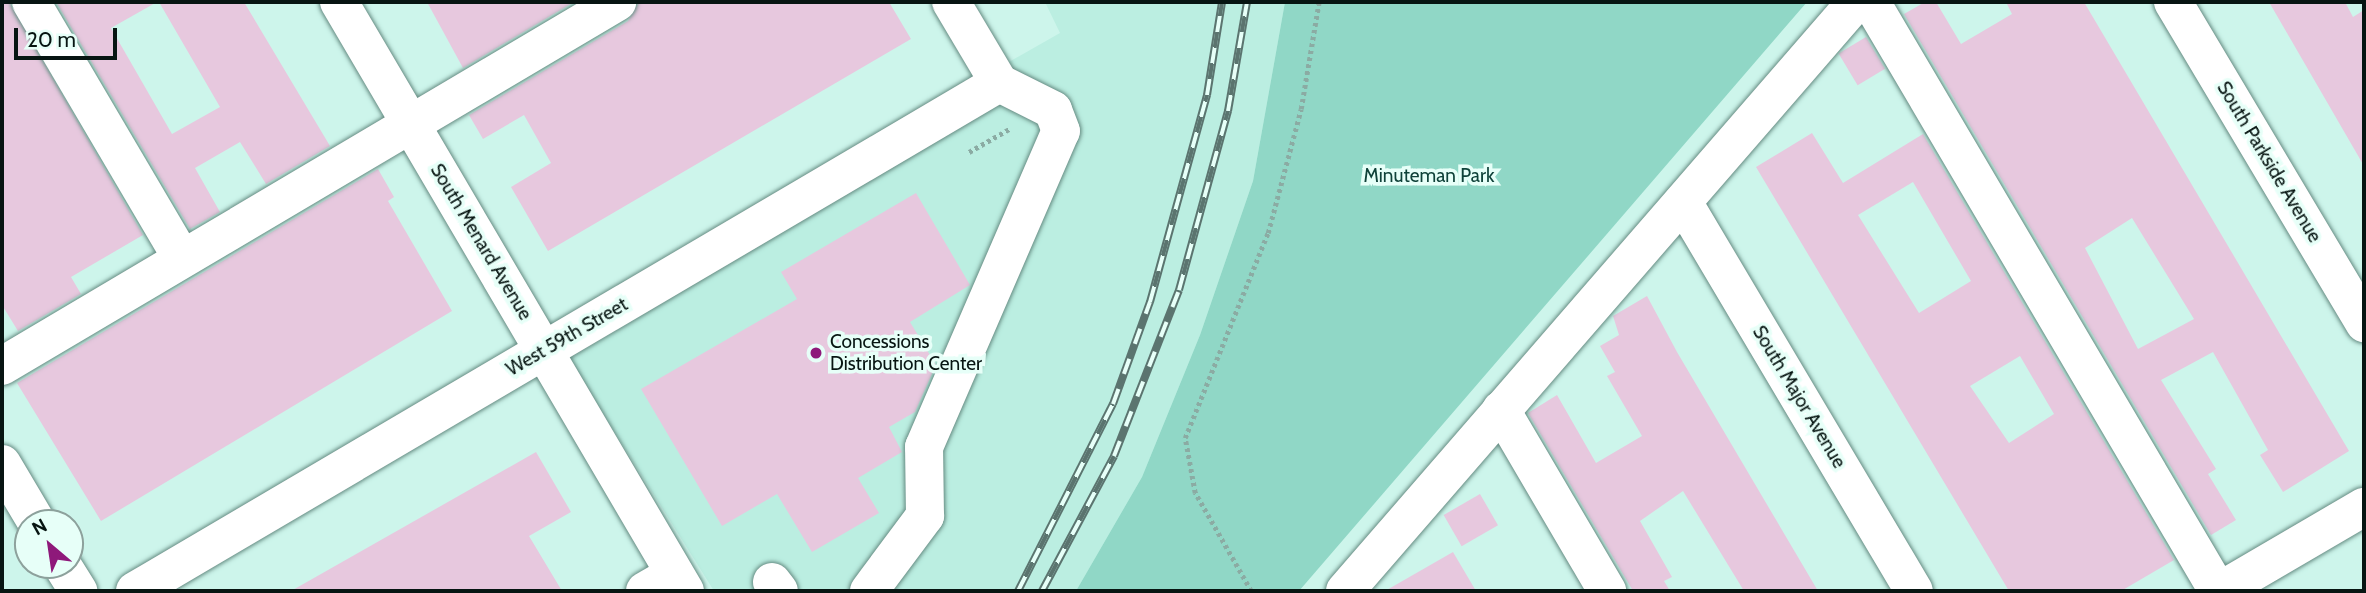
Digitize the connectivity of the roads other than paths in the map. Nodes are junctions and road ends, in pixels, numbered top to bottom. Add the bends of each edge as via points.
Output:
1 (31, 2) edge
2 (339, 2) edge
3 (617, 2) edge
4 (951, 2) edge
5 (1856, 2) edge
6 (1871, 2) edge
7 (2173, 2) edge
8 (999, 83) junction
9 (411, 123) junction
10 (1683, 202) junction
11 (182, 258) junction
12 (2364, 323) edge
13 (545, 350) junction
14 (2, 366) edge
15 (1501, 410) junction
16 (2, 464) edge
17 (2364, 507) edge
18 (29, 509) edge
19 (668, 586) edge
20 (135, 591) edge
21 (869, 591) edge
22 (1345, 591) edge
23 (1607, 591) edge
24 (1914, 591) edge
25 (2219, 591) edge

1 - 11 street
2 - 9 street, South Menard Avenue
3 - 9 street
4 - 8 street
5 - 10 street
6 - 25 street
7 - 12 street, South Parkside Avenue
8 - 13 street, West 59th Street
8 - 21 street via 1053,110 1061,131 924,447 925,516
9 - 11 street
9 - 13 street, South Menard Avenue
10 - 15 street
10 - 24 street, South Major Avenue
11 - 14 street
13 - 19 street, South Menard Avenue
13 - 20 street, West 59th Street
15 - 22 street
15 - 23 street
16 - 18 street
17 - 25 street

